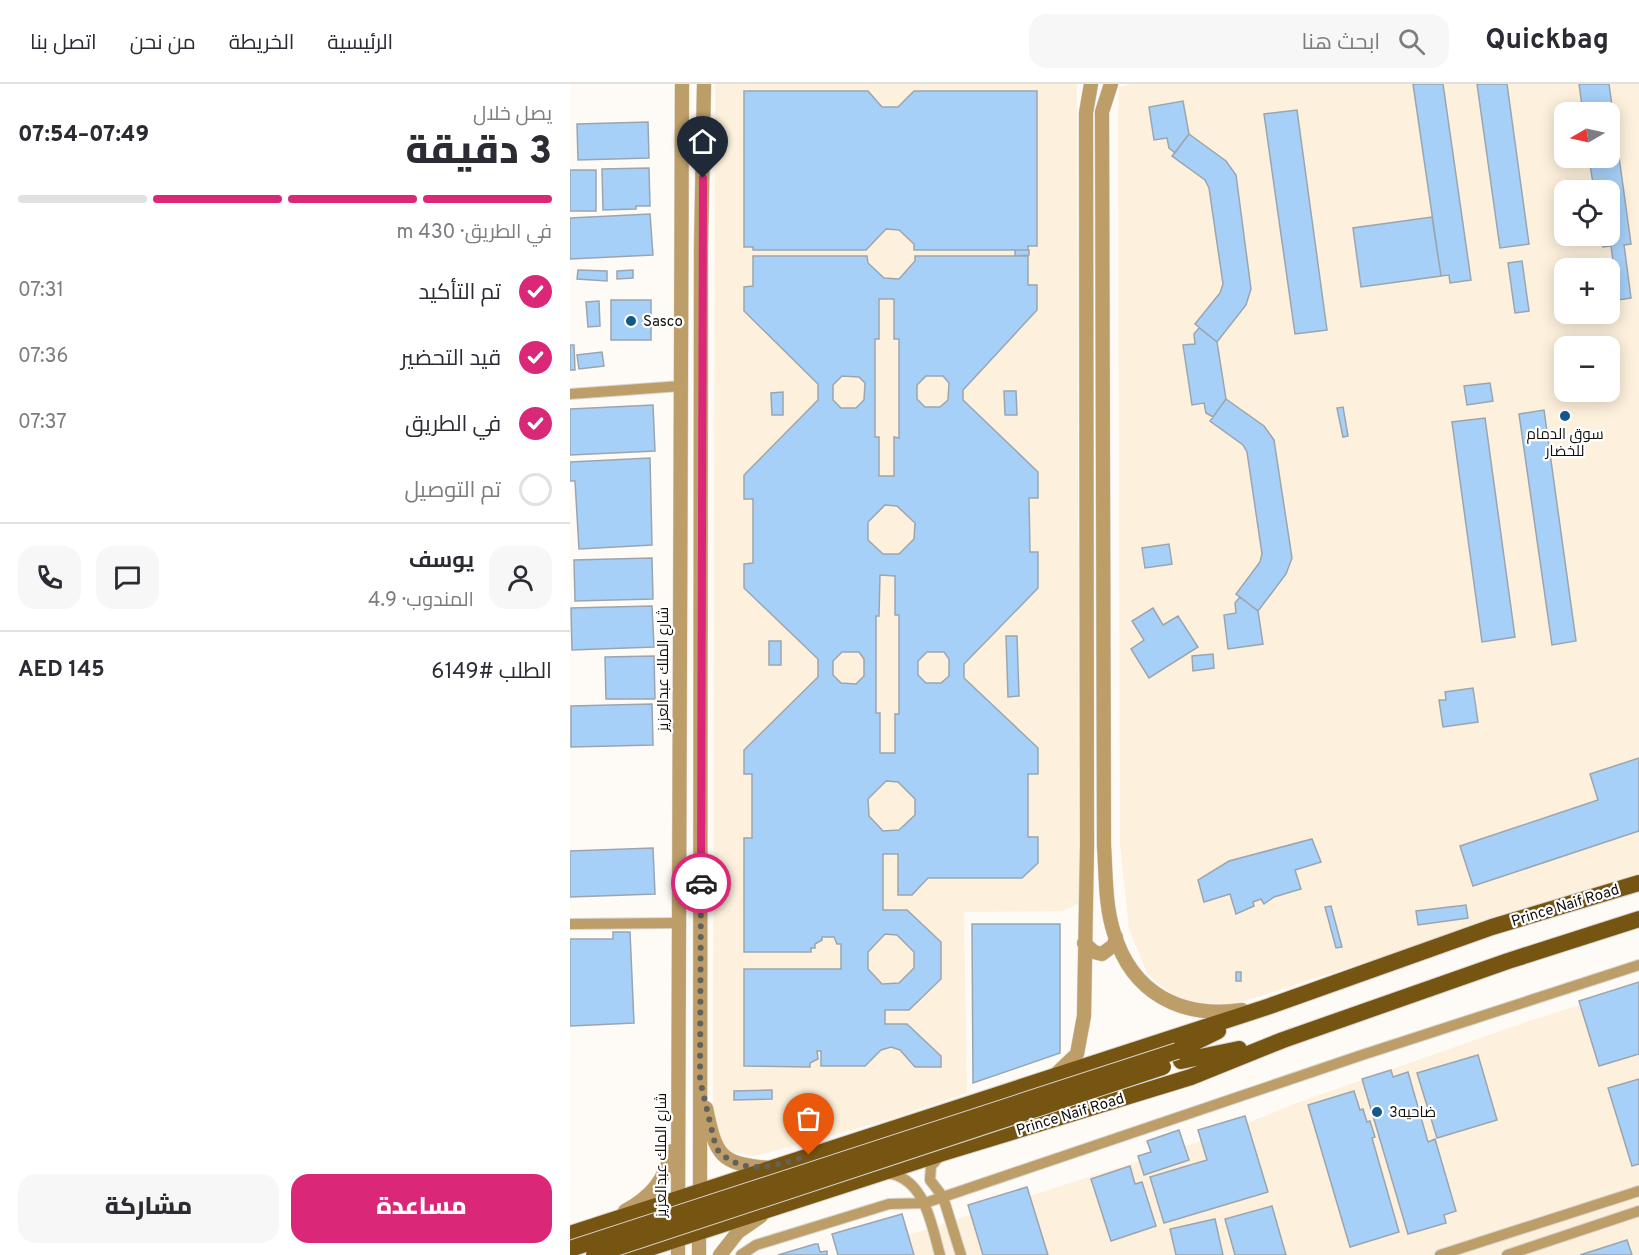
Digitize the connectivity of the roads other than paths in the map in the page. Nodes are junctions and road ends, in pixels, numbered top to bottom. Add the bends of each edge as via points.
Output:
1 (682, 84) edge
2 (704, 84) edge
3 (1091, 84) edge
4 (1111, 84) edge
5 (681, 386) junction
6 (570, 393) edge
7 (1639, 883) edge
8 (1639, 919) edge
9 (678, 923) junction
10 (570, 924) edge
11 (1116, 937) junction
12 (1084, 943) junction
13 (1639, 965) edge
14 (1270, 1006) junction
15 (1283, 1040) junction
16 (1179, 1056) junction
17 (1054, 1076) junction
18 (700, 1080) junction
19 (678, 1129) junction
20 (943, 1153) junction
21 (809, 1155) junction
22 (771, 1168) junction
23 (883, 1173) junction
24 (700, 1191) junction
25 (824, 1191) junction
26 (1639, 1191) edge
27 (943, 1197) junction
28 (678, 1198) junction
29 (925, 1203) junction
30 (778, 1207) junction
31 (1639, 1211) edge
32 (607, 1222) junction
33 (699, 1232) junction
34 (570, 1234) edge
35 (678, 1247) edge
36 (570, 1249) edge
37 (594, 1255) edge
38 (628, 1255) edge
39 (699, 1255) edge
40 (720, 1255) edge
41 (741, 1255) edge
42 (940, 1255) edge
43 (961, 1255) edge
44 (1440, 1255) edge
45 (1507, 1255) edge

1 - 5 street, شارع الملك عبدالعزيز
2 - 18 street
3 - 12 street via 1086,112 1088,846
4 - 11 street via 1102,112 1104,834 1109,904
5 - 6 street
5 - 9 street, شارع الملك عبدالعزيز
7 - 14 main road, Prince Naif Road via 1492,927
8 - 15 main road, Prince Naif Road
9 - 10 street
9 - 19 street, شارع الملك عبدالعزيز
11 - 12 street via 1114,945 1102,954
11 - 14 street via 1127,961 1149,990 1182,1008 1229,1012
12 - 17 street via 1084,1016 1077,1054
13 - 27 street
14 - 16 main road
14 - 17 main road
15 - 16 main road
15 - 20 main road, Prince Naif Road via 1191,1077
16 - 36 main road, bridge
16 - 37 main road, bridge
17 - 21 main road
18 - 22 street via 716,1148 723,1157 738,1165
18 - 24 street
19 - 28 street, شارع الملك عبدالعزيز
19 - 32 street via 668,1168 657,1187 638,1204
20 - 23 main road, Prince Naif Road
20 - 27 street via 931,1166 930,1180
21 - 22 main road
21 - 25 main road via 786,1170 788,1182 792,1187
22 - 24 main road
23 - 25 main road, Prince Naif Road
23 - 29 street via 906,1179
24 - 28 main road
24 - 33 street
25 - 30 main road, Prince Naif Road
26 - 44 street
27 - 29 street
27 - 43 street
28 - 32 main road
28 - 35 street, شارع الملك عبدالعزيز
29 - 41 street via 889,1204 756,1245
29 - 42 street
30 - 33 main road, Prince Naif Road
30 - 40 street via 738,1232
31 - 45 street
32 - 34 main road
33 - 35 main road, Prince Naif Road
33 - 39 street
35 - 38 main road, Prince Naif Road

